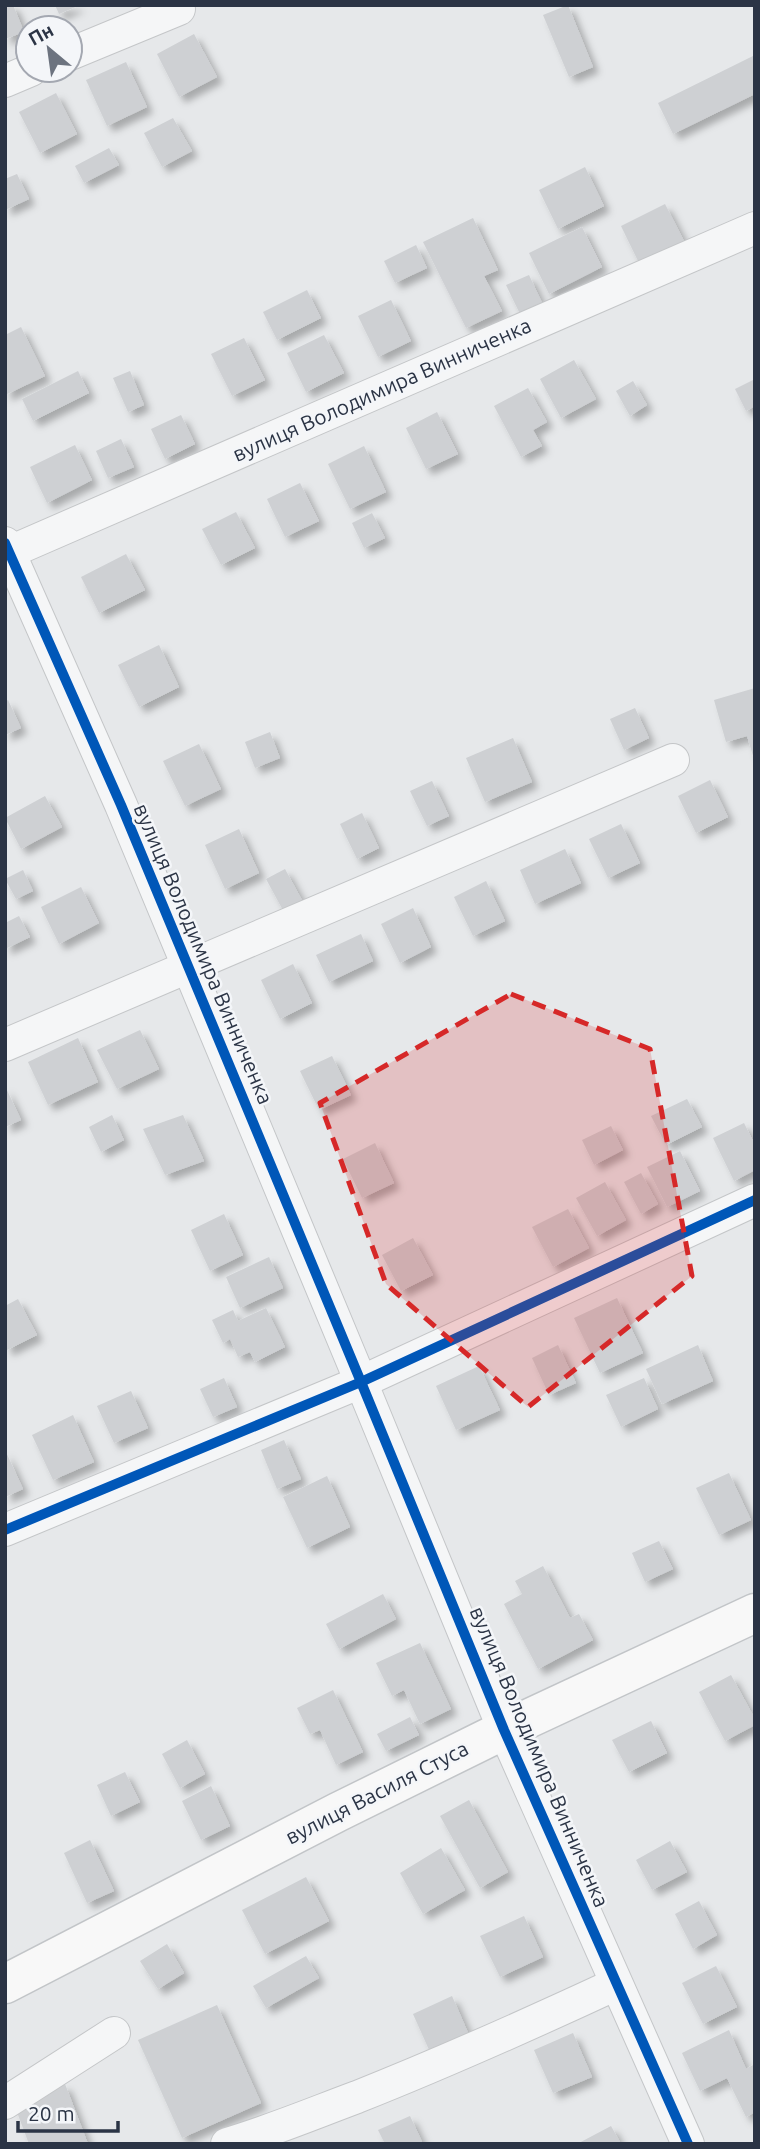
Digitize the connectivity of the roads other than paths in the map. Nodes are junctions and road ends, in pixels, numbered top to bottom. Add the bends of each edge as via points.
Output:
1 (179, 9) dead end
2 (84, 48) edge
3 (755, 228) edge
4 (7, 550) edge
5 (673, 760) dead end
6 (187, 966) junction
7 (5, 1045) edge
8 (755, 1200) edge
9 (361, 1382) junction
10 (5, 1530) edge
11 (755, 1613) edge
12 (504, 1730) junction
13 (5, 1984) edge
14 (616, 1984) junction
15 (114, 2033) dead end
16 (5, 2103) edge
17 (227, 2144) edge
18 (688, 2144) edge

1 - 2 street
3 - 4 street, вулиця Володимира Винниченка
4 - 6 street, вулиця Володимира Винниченка
5 - 6 street, вулиця Володимира Винниченка
6 - 7 street, вулиця Володимира Винниченка
6 - 9 street, вулиця Володимира Винниченка
8 - 9 street
9 - 10 street
9 - 12 street, вулиця Володимира Винниченка
11 - 12 main road, вулиця Василя Стуса
12 - 13 main road, вулиця Василя Стуса
12 - 14 street, вулиця Володимира Винниченка
14 - 17 street via 422,2070
14 - 18 street, вулиця Володимира Винниченка
15 - 16 street

